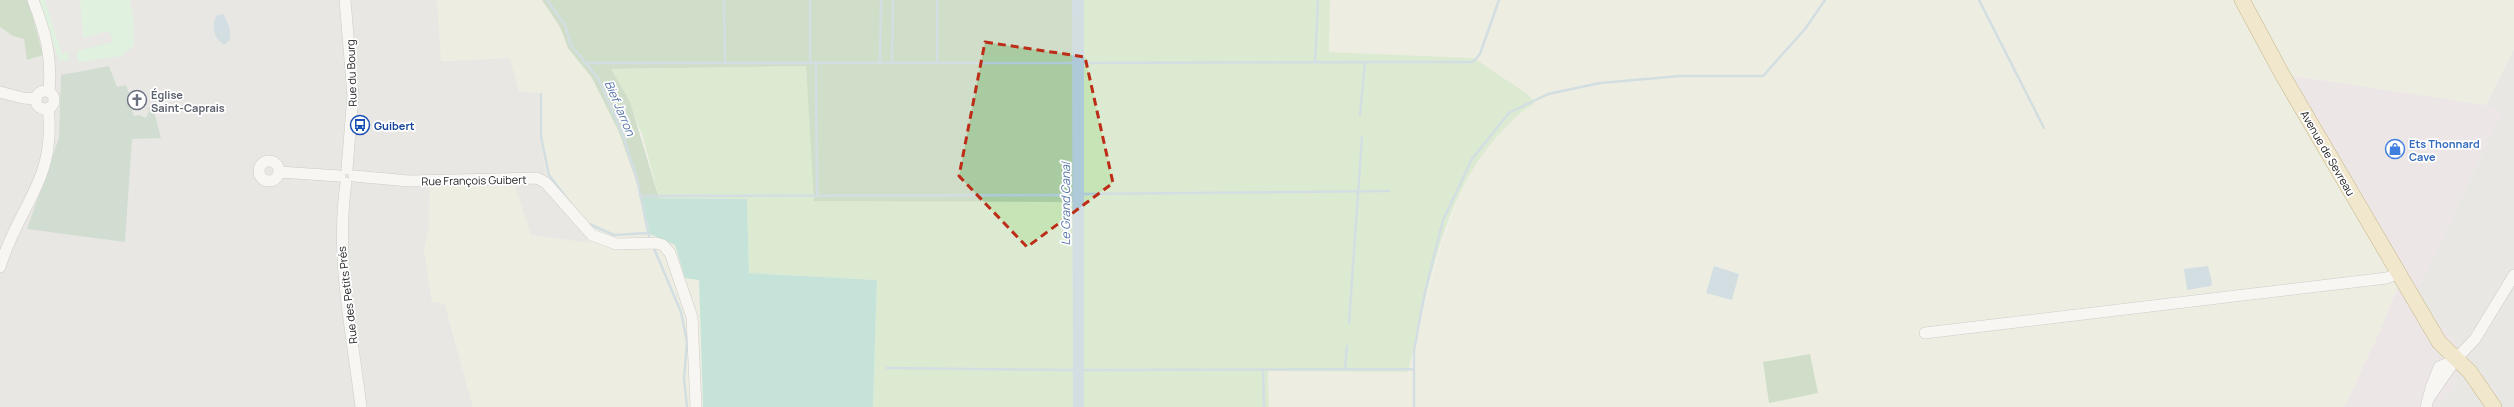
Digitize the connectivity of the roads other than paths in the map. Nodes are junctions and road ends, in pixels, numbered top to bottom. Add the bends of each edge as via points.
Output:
1 (33, 0) edge
2 (345, 0) edge
3 (2242, 0) edge
4 (0, 92) edge
5 (49, 92) junction
6 (36, 99) junction
7 (48, 108) junction
8 (279, 172) dead end
9 (347, 176) junction
10 (0, 267) edge
11 (2398, 273) junction
12 (2514, 276) edge
13 (1924, 333) dead end
14 (2455, 360) junction
15 (2428, 403) edge
16 (361, 407) edge
17 (696, 407) edge
18 (2484, 407) edge
19 (2494, 407) edge

1 - 5 street via 49,51
2 - 9 street, Rue du Bourg via 353,95
3 - 11 main road, Avenue de Sevreau via 2283,76
4 - 6 street
5 - 6 street via 41,92
5 - 7 street via 53,102
6 - 7 street via 39,107
7 - 10 street via 48,151 37,190
8 - 9 street
9 - 16 street, Rue des Petits Prés via 342,211 342,258
9 - 17 street, Rue François Guibert via 409,181 537,178 546,183 592,235 616,244 663,245 674,260 692,317
11 - 13 street via 2387,278 2238,297
11 - 14 main road, Avenue de Sevreau via 2446,338
12 - 14 street via 2475,340
14 - 15 street
14 - 18 main road, Avenue de Sevreau via 2463,380
14 - 19 main road via 2470,372

